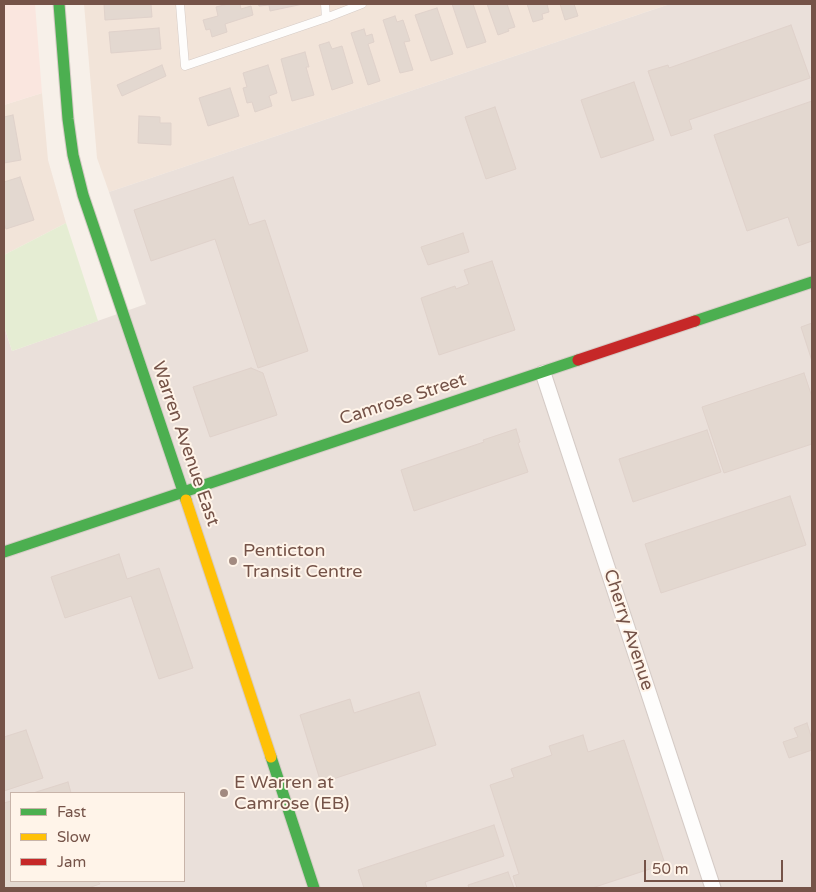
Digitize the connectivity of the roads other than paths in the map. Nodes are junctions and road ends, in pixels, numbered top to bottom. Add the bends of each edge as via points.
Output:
1 (59, 4) edge
2 (180, 4) edge
3 (325, 4) edge
4 (362, 4) edge
5 (326, 18) junction
6 (812, 282) edge
7 (543, 372) junction
8 (183, 492) junction
9 (4, 552) edge
10 (314, 888) edge
11 (713, 888) edge

1 - 8 street, Warren Avenue East via 68,119 83,195
2 - 5 lane via 185,66
3 - 5 lane
4 - 5 lane
6 - 7 street, Camrose Street
7 - 8 street, Camrose Street
7 - 11 street, Cherry Avenue
8 - 9 street, Camrose Street
8 - 10 street, Warren Avenue East

